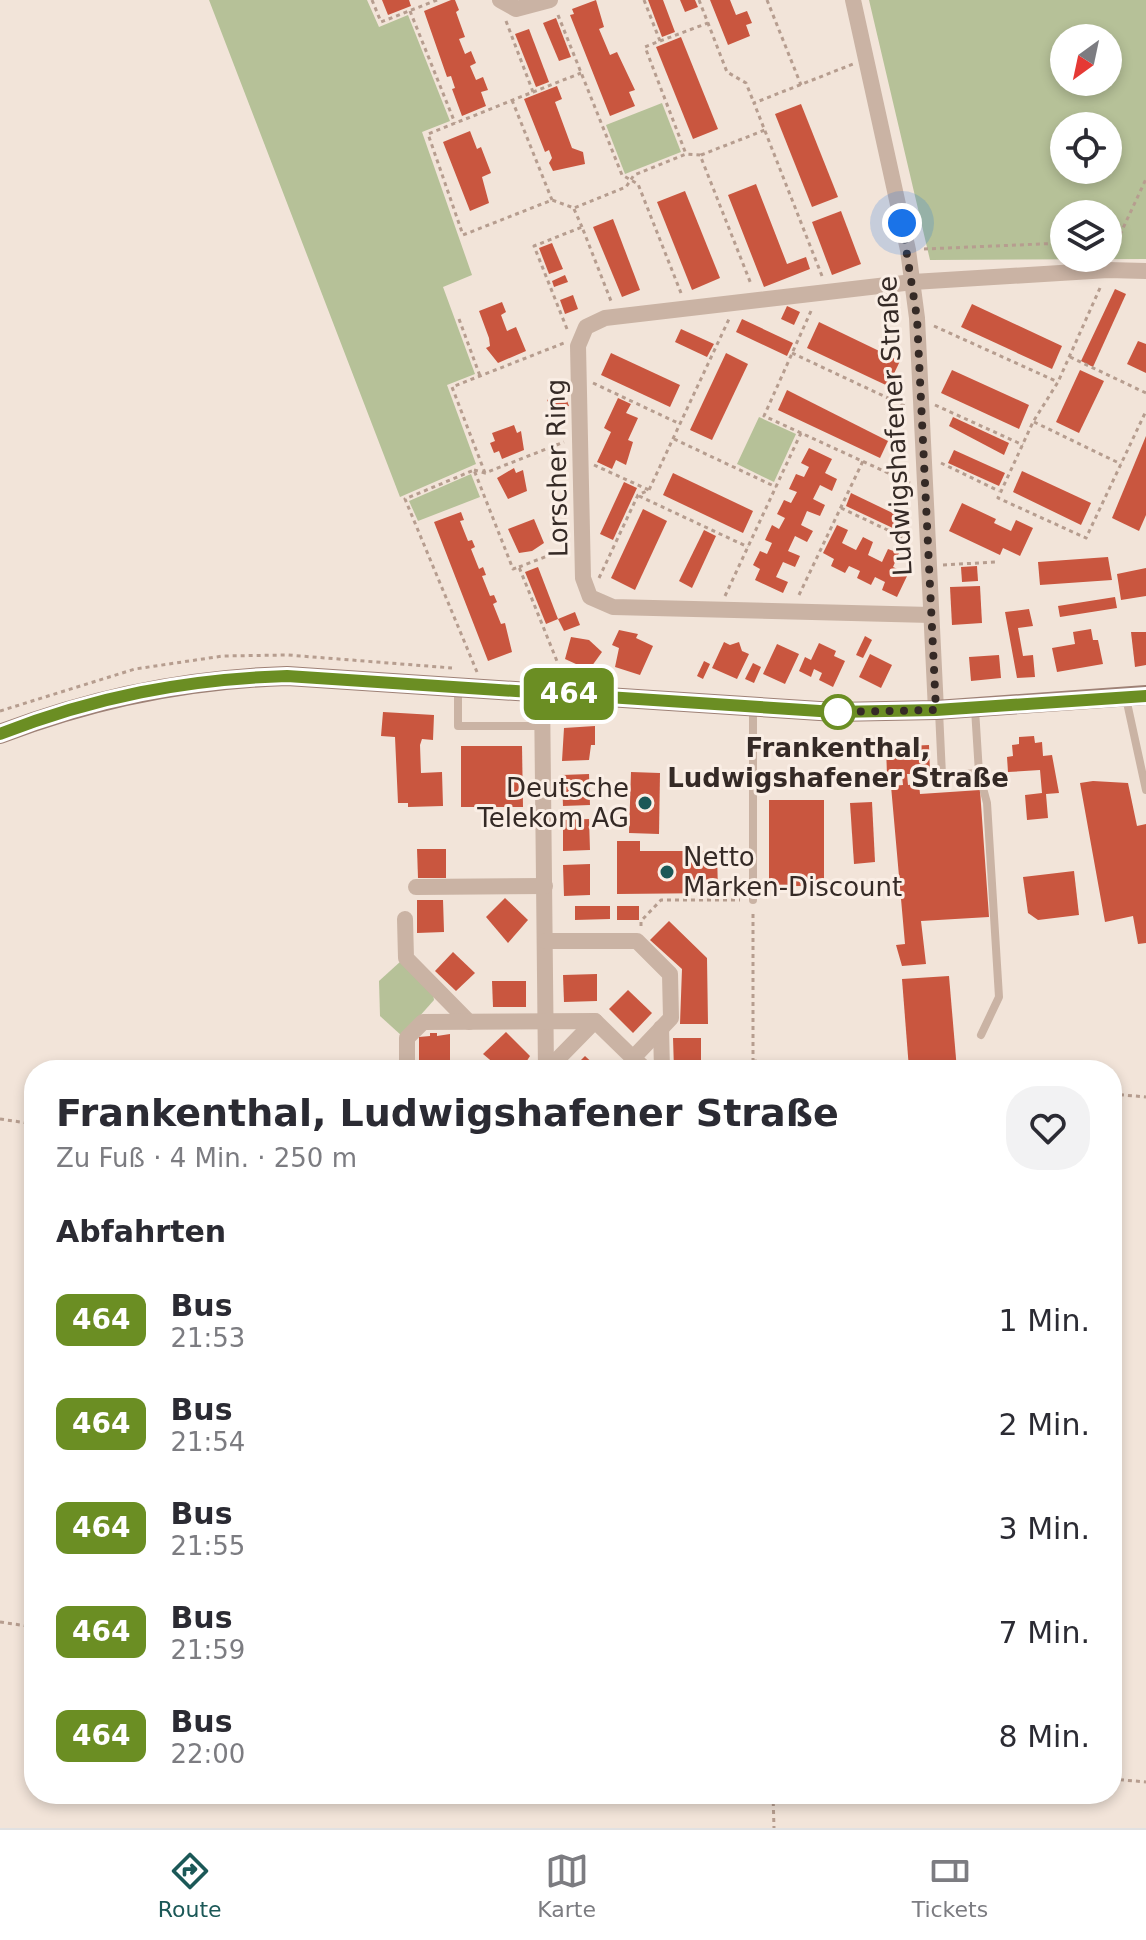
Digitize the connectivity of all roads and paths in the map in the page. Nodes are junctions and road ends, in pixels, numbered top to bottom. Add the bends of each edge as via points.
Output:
1 (372, 0) edge
2 (437, 0) edge
3 (644, 0) edge
4 (699, 0) edge
5 (767, 0) edge
6 (853, 0) edge
7 (501, 1) edge
8 (554, 7) edge
9 (410, 11) junction
10 (708, 23) junction
11 (660, 41) junction
12 (866, 59) junction
13 (581, 73) junction
14 (801, 85) junction
15 (533, 92) junction
16 (512, 100) junction
17 (754, 103) junction
18 (455, 123) junction
19 (765, 130) junction
20 (686, 154) junction
21 (700, 155) junction
22 (1146, 179) edge
23 (631, 180) junction
24 (552, 200) junction
25 (574, 208) junction
26 (582, 227) junction
27 (1122, 230) edge
28 (1050, 244) edge
29 (908, 250) junction
30 (1122, 270) edge
31 (1146, 271) edge
32 (1076, 272) edge
33 (1107, 272) edge
34 (913, 282) junction
35 (824, 291) junction
36 (757, 299) junction
37 (737, 301) junction
38 (687, 307) junction
39 (617, 316) junction
40 (917, 318) junction
41 (459, 319) dead end
42 (792, 353) junction
43 (1070, 357) junction
44 (480, 376) junction
45 (580, 376) junction
46 (1058, 382) junction
47 (1146, 393) edge
48 (921, 405) junction
49 (1146, 411) edge
50 (1033, 422) junction
51 (680, 424) junction
52 (801, 433) junction
53 (580, 436) junction
54 (673, 439) junction
55 (1023, 445) junction
56 (923, 455) junction
57 (581, 458) junction
58 (863, 461) junction
59 (1121, 464) junction
60 (474, 470) junction
61 (485, 473) junction
62 (776, 487) junction
63 (649, 490) junction
64 (925, 490) junction
65 (1001, 491) junction
66 (638, 495) junction
67 (841, 508) junction
68 (583, 543) junction
69 (748, 547) junction
70 (928, 548) junction
71 (995, 562) dead end
72 (928, 566) junction
73 (519, 567) junction
74 (590, 597) junction
75 (718, 610) junction
76 (792, 611) junction
77 (931, 615) junction
78 (566, 683) dead end
79 (458, 687) junction
80 (485, 688) junction
81 (542, 691) junction
82 (1136, 696) edge
83 (753, 707) junction
84 (975, 708) junction
85 (938, 710) junction
86 (542, 726) junction
87 (0, 734) edge
88 (979, 773) junction
89 (1146, 790) edge
90 (545, 886) junction
91 (416, 887) dead end
92 (753, 900) junction
93 (405, 919) dead end
94 (545, 941) junction
95 (637, 941) junction
96 (446, 998) junction
97 (546, 1021) junction
98 (595, 1021) junction
99 (423, 1022) junction
100 (469, 1022) junction
101 (661, 1028) junction
102 (981, 1035) dead end
103 (633, 1058) joint
104 (407, 1060) edge
105 (546, 1060) edge
106 (556, 1060) edge
107 (662, 1060) edge
108 (753, 1060) edge
109 (1122, 1095) edge
110 (1146, 1097) edge
111 (0, 1119) edge
112 (24, 1123) edge
113 (0, 1622) edge
114 (24, 1626) edge
115 (1122, 1780) edge
116 (1146, 1782) edge
117 (773, 1804) edge
118 (774, 1828) edge

1 - 9 path via 381,22
2 - 9 path
3 - 11 path
4 - 10 path
5 - 14 path
6 - 12 street, Ludwigshafener Straße
7 - 8 street via 516,9
7 - 15 path
8 - 13 path
9 - 18 path
10 - 11 path
10 - 17 path via 727,72 746,83
11 - 20 path via 645,47
12 - 14 path
12 - 29 street, Ludwigshafener Straße
13 - 15 path
13 - 23 path via 622,175
14 - 17 path
15 - 16 path
16 - 18 path
16 - 24 path
17 - 19 path
18 - 24 path via 428,134 463,235
19 - 21 path
19 - 35 path
20 - 21 path
20 - 23 path
21 - 36 path
22 - 27 path
23 - 25 path via 626,187
23 - 38 path via 638,184
24 - 25 path
25 - 26 path
26 - 39 path
26 - 44 path via 534,246 572,340
28 - 29 path
29 - 34 street, Ludwigshafener Straße
30 - 31 street, Lorscher Ring
32 - 34 street, Lorscher Ring
33 - 43 path
34 - 35 street, Lorscher Ring
34 - 40 street, Ludwigshafener Straße
35 - 36 street, Lorscher Ring
35 - 42 path
36 - 37 street, Lorscher Ring
37 - 38 street, Lorscher Ring
37 - 51 path
38 - 39 street, Lorscher Ring
39 - 45 street, Lorscher Ring via 586,327 578,346
40 - 46 path
40 - 48 street, Ludwigshafener Straße
41 - 44 path
42 - 48 path
42 - 52 path via 764,416
43 - 46 path
43 - 47 path
44 - 61 path via 452,387
45 - 51 path
45 - 53 street, Lorscher Ring
46 - 50 path
48 - 55 path
48 - 56 street, Ludwigshafener Straße
49 - 59 path
50 - 55 path
50 - 59 path
51 - 54 path
52 - 58 path
52 - 62 path
53 - 57 street, Lorscher Ring
53 - 61 path
54 - 62 path
54 - 63 path
55 - 65 path
56 - 64 street, Ludwigshafener Straße
56 - 65 path
57 - 63 path
57 - 68 street, Lorscher Ring
58 - 64 path
58 - 67 path
59 - 65 path via 1086,538 998,498
60 - 61 path
60 - 73 path via 513,569
60 - 80 path via 405,499
62 - 69 path
63 - 66 path
64 - 70 street, Ludwigshafener Straße
66 - 69 path
66 - 74 path
67 - 70 path
67 - 76 path
68 - 73 path
68 - 74 street, Lorscher Ring via 583,578
69 - 75 path
70 - 72 street, Ludwigshafener Straße
71 - 72 path
72 - 77 street, Ludwigshafener Straße
73 - 78 path
74 - 75 street via 613,607
75 - 76 street
76 - 77 street
77 - 85 street, Ludwigshafener Straße
79 - 80 street
79 - 86 lane via 458,726
79 - 87 street via 287,676 225,678 141,690
80 - 81 street
81 - 83 street
81 - 86 street
82 - 84 street
82 - 89 lane
83 - 85 street
83 - 92 lane
84 - 85 street
84 - 88 lane
85 - 88 lane via 942,775
86 - 90 street
88 - 102 lane via 987,803 999,997
90 - 91 street
90 - 94 street
92 - 95 path via 661,900 641,921
92 - 108 path
93 - 96 street via 406,958
94 - 95 street
94 - 97 street
95 - 101 street via 670,974 671,1018
96 - 99 street
96 - 100 street
97 - 98 street
97 - 100 street
97 - 105 street
98 - 103 street
98 - 106 street
99 - 100 street
99 - 104 street via 407,1038
101 - 103 street
101 - 107 street
109 - 110 path
111 - 112 path
113 - 114 path
115 - 116 path
117 - 118 path

